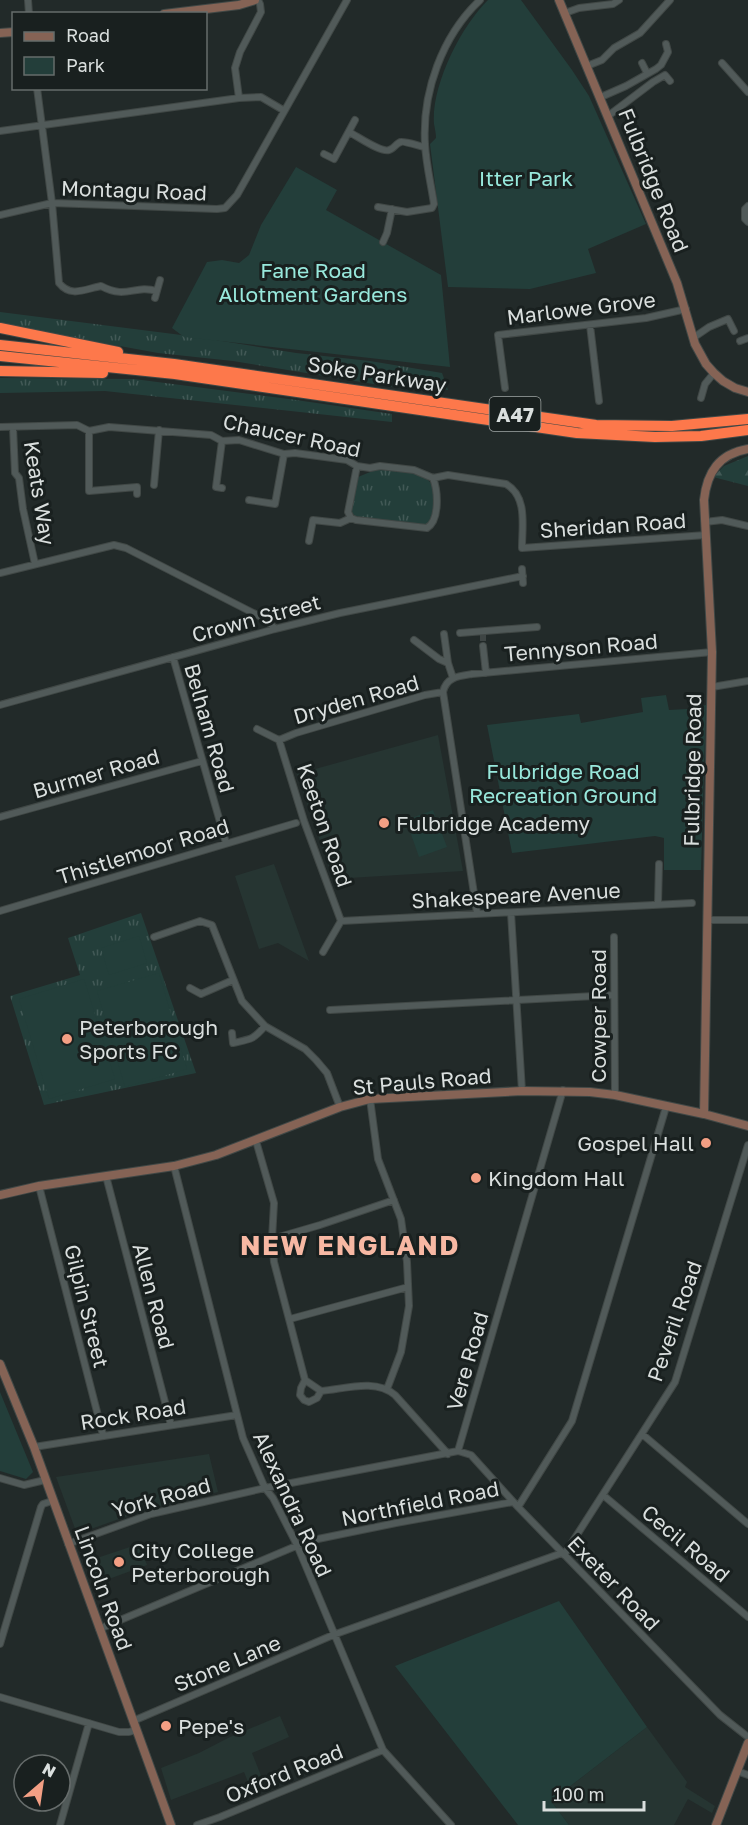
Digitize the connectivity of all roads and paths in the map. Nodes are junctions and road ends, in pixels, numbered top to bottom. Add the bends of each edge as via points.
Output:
1 (256, 0) edge
2 (347, 0) edge
3 (480, 0) edge
4 (559, 0) edge
5 (619, 0) edge
6 (670, 0) edge
7 (179, 12) edge
8 (565, 13) junction
9 (666, 44) dead end
10 (642, 63) dead end
11 (722, 63) dead end
12 (588, 66) junction
13 (647, 74) junction
14 (670, 81) dead end
15 (37, 90) edge
16 (748, 92) edge
17 (601, 97) junction
18 (239, 98) junction
19 (284, 110) junction
20 (608, 116) junction
21 (356, 120) dead end
22 (42, 124) junction
23 (0, 131) edge
24 (349, 132) junction
25 (425, 147) junction
26 (324, 153) dead end
27 (52, 203) junction
28 (748, 206) edge
29 (378, 207) dead end
30 (392, 209) junction
31 (0, 215) edge
32 (748, 222) edge
33 (383, 242) dead end
34 (160, 280) dead end
35 (686, 309) junction
36 (590, 325) junction
37 (0, 328) edge
38 (734, 331) dead end
39 (693, 338) junction
40 (748, 338) edge
41 (740, 341) dead end
42 (0, 345) edge
43 (0, 356) edge
44 (174, 369) junction
45 (0, 371) edge
46 (714, 373) junction
47 (505, 388) dead end
48 (748, 392) edge
49 (701, 398) dead end
50 (599, 401) dead end
51 (748, 419) edge
52 (0, 427) edge
53 (13, 427) junction
54 (89, 430) junction
55 (159, 430) junction
56 (748, 430) edge
57 (222, 441) junction
58 (748, 449) edge
59 (284, 454) junction
60 (357, 466) junction
61 (147, 476) dead end
62 (154, 477) junction
63 (433, 478) junction
64 (154, 485) dead end
65 (137, 494) dead end
66 (214, 494) dead end
67 (249, 500) dead end
68 (351, 518) junction
69 (705, 522) junction
70 (748, 526) edge
71 (706, 535) junction
72 (309, 541) dead end
73 (522, 548) joint
74 (35, 564) junction
75 (0, 573) edge
76 (523, 576) dead end
77 (537, 627) dead end
78 (275, 629) junction
79 (460, 633) dead end
80 (444, 634) dead end
81 (414, 640) dead end
82 (483, 646) tunnel mouth
83 (712, 652) junction
84 (173, 657) junction
85 (448, 663) junction
86 (486, 673) junction
87 (453, 678) junction
88 (748, 681) edge
89 (712, 687) junction
90 (443, 692) junction
91 (0, 705) edge
92 (257, 729) dead end
93 (279, 740) junction
94 (202, 761) junction
95 (0, 817) edge
96 (296, 824) dead end
97 (226, 843) junction
98 (659, 864) dead end
99 (692, 903) dead end
100 (658, 904) junction
101 (0, 911) edge
102 (477, 913) junction
103 (511, 913) junction
104 (707, 920) junction
105 (748, 920) edge
106 (341, 921) junction
107 (154, 937) dead end
108 (614, 937) dead end
109 (323, 952) dead end
110 (233, 980) junction
111 (190, 988) dead end
112 (614, 995) junction
113 (517, 1000) junction
114 (330, 1011) dead end
115 (265, 1026) junction
116 (232, 1033) dead end
117 (563, 1090) junction
118 (522, 1091) junction
119 (615, 1095) junction
120 (370, 1099) junction
121 (340, 1107) junction
122 (666, 1107) junction
123 (704, 1114) junction
124 (748, 1126) edge
125 (256, 1141) junction
126 (748, 1145) edge
127 (174, 1166) junction
128 (106, 1176) junction
129 (39, 1186) junction
130 (0, 1195) edge
131 (394, 1200) junction
132 (272, 1239) junction
133 (408, 1287) junction
134 (290, 1319) junction
135 (0, 1364) edge
136 (305, 1380) junction
137 (387, 1389) junction
138 (321, 1391) junction
139 (237, 1415) junction
140 (171, 1425) junction
141 (642, 1434) junction
142 (103, 1435) junction
143 (34, 1447) junction
144 (458, 1452) junction
145 (448, 1454) junction
146 (0, 1478) edge
147 (45, 1480) junction
148 (265, 1488) junction
149 (603, 1495) junction
150 (52, 1501) junction
151 (516, 1505) junction
152 (748, 1524) edge
153 (68, 1544) junction
154 (297, 1545) junction
155 (563, 1554) junction
156 (748, 1617) edge
157 (99, 1629) junction
158 (333, 1635) junction
159 (0, 1644) edge
160 (0, 1696) edge
161 (134, 1721) junction
162 (89, 1723) junction
163 (136, 1730) junction
164 (748, 1737) edge
165 (748, 1743) edge
166 (383, 1750) junction
167 (737, 1771) junction
168 (748, 1775) edge
169 (60, 1825) edge
170 (171, 1825) edge
171 (197, 1825) edge
172 (451, 1825) edge
173 (716, 1825) edge

1 - 7 street
1 - 18 street via 261,12 235,68
2 - 19 street
3 - 25 street via 460,23 437,66 426,108
4 - 8 street, Fulbridge Road
5 - 8 street
6 - 12 street via 640,33
8 - 12 street, Fulbridge Road
9 - 13 street via 668,52 661,65
10 - 13 street
11 - 16 street
12 - 17 street, Fulbridge Road
13 - 17 street
14 - 20 street via 665,75
15 - 22 street
17 - 20 street, Fulbridge Road
18 - 19 street via 261,97
18 - 22 street
19 - 27 street, Montagu Road via 237,195 225,208
20 - 35 street, Fulbridge Road
21 - 24 street
22 - 23 street
22 - 27 street
24 - 25 street via 383,151 404,141
24 - 26 street via 334,159
25 - 30 street via 432,208 407,212
27 - 31 street, Montagu Road
27 - 34 street via 59,283 64,290 73,293 101,286 120,293 146,287 156,294
28 - 32 street
29 - 30 street
30 - 33 street
35 - 36 street, Marlowe Grove
35 - 39 street, Fulbridge Road
36 - 47 street, Marlowe Grove via 498,335
36 - 50 street
37 - 44 highway, A47
38 - 39 street via 728,319
39 - 46 street, Fulbridge Road via 705,364
40 - 41 street
42 - 44 highway, Soke Parkway / A47
43 - 44 highway, Soke Parkway / A47
44 - 45 highway, A47
44 - 51 highway, Soke Parkway / A47 via 596,425 672,426
44 - 56 highway, Soke Parkway / A47 via 577,433 655,437
46 - 48 street, Fulbridge Road
46 - 49 street
52 - 53 street, Chaucer Road
53 - 54 street, Chaucer Road via 76,425
53 - 74 street, Keats Way via 15,473
54 - 55 street, Chaucer Road
54 - 65 street via 89,491 137,487
55 - 57 street, Chaucer Road via 211,435
55 - 62 street
57 - 59 street, Chaucer Road via 238,440
57 - 66 street via 219,487
58 - 69 street, Fulbridge Road via 734,452 711,471 705,487
59 - 60 street, Chaucer Road via 347,460
59 - 67 street via 275,504
60 - 63 street, Chaucer Road via 410,469
60 - 68 street via 348,512
61 - 62 street
62 - 64 street
63 - 68 street via 437,493 434,521 427,528
63 - 73 street, Chaucer Road via 448,475 506,484 514,489 521,504
68 - 72 street via 340,524 313,520
69 - 70 street via 722,520
69 - 71 street, Fulbridge Road
71 - 73 street, Sheridan Road
71 - 83 street, Fulbridge Road
74 - 75 street
74 - 78 street via 114,545 126,548 267,620
76 - 78 street, Crown Street
77 - 79 street
78 - 84 street, Crown Street
80 - 85 street
81 - 85 street
82 - 86 street
83 - 86 street, Tennyson Road
83 - 89 street, Fulbridge Road
84 - 91 street, Crown Street
84 - 94 street, Belham Road
85 - 87 street
86 - 87 street, Tennyson Road
87 - 90 street
88 - 89 street
89 - 104 street, Fulbridge Road
90 - 93 street, Dryden Road
90 - 102 street
92 - 93 street
93 - 106 street, Keeton Road
94 - 95 street, Burmer Road
94 - 97 street, Belham Road
96 - 97 street, Thistlemoor Road
97 - 101 street, Thistlemoor Road
98 - 100 street
99 - 100 street, Shakespeare Avenue
100 - 103 street, Shakespeare Avenue
102 - 103 street, Shakespeare Avenue
102 - 106 street, Shakespeare Avenue
103 - 113 street
104 - 105 street
104 - 123 street, Fulbridge Road
106 - 109 street
107 - 110 street via 200,921 212,924
108 - 112 street, Cowper Road
110 - 111 street via 201,994
110 - 115 street via 242,1001
112 - 113 street
112 - 119 street, Cowper Road
113 - 114 street
113 - 118 street
115 - 116 street via 255,1038 245,1041 233,1042
115 - 121 street via 305,1049 316,1060 327,1073
117 - 118 street, St Pauls Road
117 - 119 street, St Pauls Road
117 - 144 street, Vere Road
118 - 120 street, St Pauls Road
119 - 122 street, St Pauls Road
120 - 121 street, St Pauls Road
120 - 131 street via 378,1159
121 - 125 street, St Pauls Road
122 - 123 street, St Pauls Road
122 - 151 street, Northfield Road via 572,1421
123 - 124 street, St Pauls Road
125 - 127 street, St Pauls Road
125 - 132 street via 274,1203
126 - 141 street, Peveril Road via 675,1382
127 - 128 street, St Pauls Road
127 - 139 street, Alexandra Road
128 - 129 street, St Pauls Road
128 - 140 street, Allen Road
129 - 130 street, St Pauls Road
129 - 142 street, Gilpin Street
131 - 132 street
131 - 133 street via 401,1219
132 - 134 street via 274,1262
133 - 134 street
133 - 137 street via 402,1352
134 - 136 street
135 - 143 street, Lincoln Road
136 - 138 street
136 - 138 street via 300,1395 304,1400 317,1398
137 - 138 street via 376,1385
137 - 145 street
139 - 140 street, Rock Road
139 - 148 street, Alexandra Road
140 - 142 street, Rock Road
141 - 149 street, Peveril Road
141 - 152 street
142 - 143 street, Rock Road
143 - 147 street, Lincoln Road
144 - 145 street
144 - 151 street, Exeter Road via 471,1455
145 - 148 street
146 - 147 street via 24,1485
147 - 150 street, Lincoln Road
148 - 153 street, York Road via 151,1514
148 - 154 street, Alexandra Road
149 - 155 street, Peveril Road
149 - 156 street, Cecil Road
150 - 153 street, Lincoln Road
150 - 159 street via 41,1507
151 - 154 street, Northfield Road via 396,1523
151 - 155 street, Exeter Road
153 - 157 street, Lincoln Road
154 - 157 street, Northfield Road
154 - 158 street, Alexandra Road
155 - 158 street
155 - 164 street, Exeter Road via 720,1716
157 - 161 street, Lincoln Road
158 - 161 street, Stone Lane
158 - 166 street, Alexandra Road
160 - 162 street
161 - 163 street, Lincoln Road
162 - 163 street via 119,1732
162 - 169 street
163 - 170 street, Lincoln Road
165 - 167 street
166 - 171 street, Oxford Road
166 - 172 street, Alexandra Road
167 - 168 street
167 - 173 street

